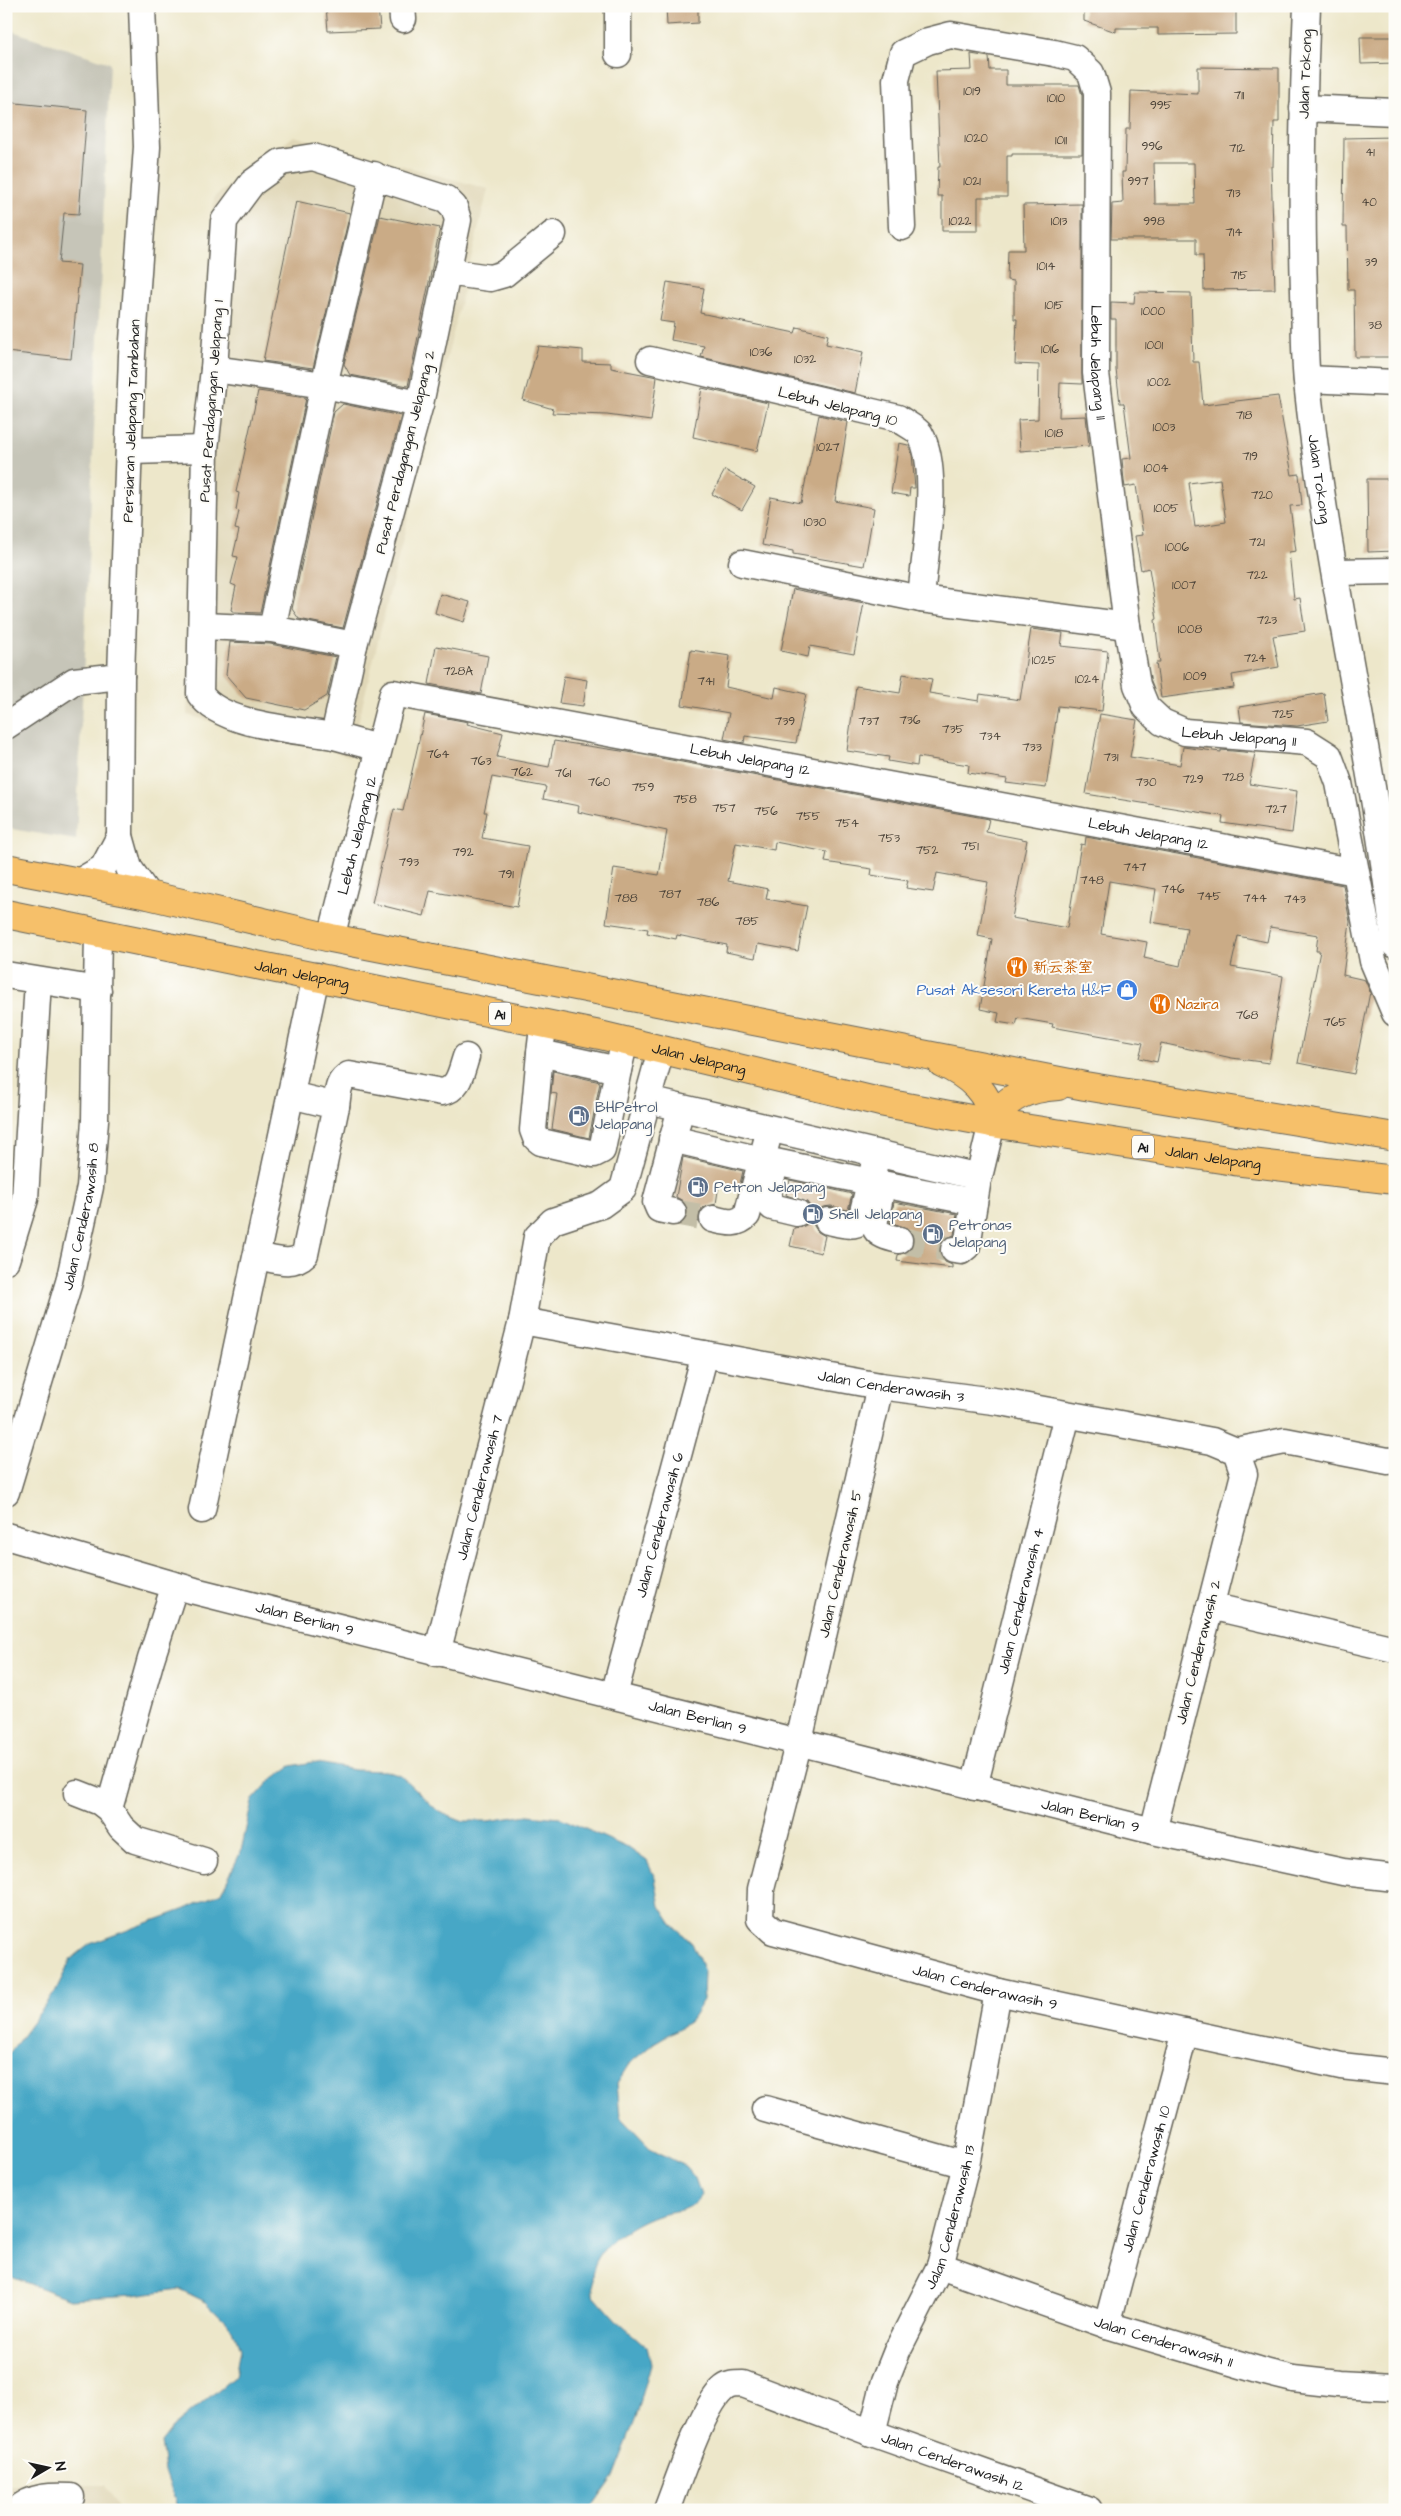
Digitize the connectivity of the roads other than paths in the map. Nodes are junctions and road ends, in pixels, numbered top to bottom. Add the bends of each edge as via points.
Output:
1 (142, 6) edge
2 (618, 6) edge
3 (1307, 6) edge
4 (618, 54) dead end
5 (1302, 108) junction
6 (1395, 112) edge
7 (280, 162) joint
8 (374, 175) junction
9 (902, 227) dead end
10 (553, 234) dead end
11 (447, 272) junction
12 (650, 360) dead end
13 (214, 369) junction
14 (1307, 379) junction
15 (1395, 383) edge
16 (324, 385) junction
17 (420, 404) junction
18 (205, 449) junction
19 (130, 451) junction
20 (742, 563) dead end
21 (1395, 570) edge
22 (1336, 572) junction
23 (921, 599) junction
24 (202, 626) junction
25 (1127, 626) junction
26 (272, 629) junction
27 (354, 645) junction
28 (121, 676) junction
29 (6, 726) edge
30 (334, 736) junction
31 (378, 748) junction
32 (120, 836) junction
33 (6, 868) edge
34 (1356, 872) junction
35 (79, 882) junction
36 (148, 895) junction
37 (6, 914) edge
38 (1394, 929) edge
39 (98, 932) junction
40 (331, 938) junction
41 (6, 975) edge
42 (316, 976) junction
43 (38, 981) junction
44 (98, 990) junction
45 (1395, 1013) edge
46 (543, 1023) junction
47 (624, 1041) junction
48 (661, 1050) junction
49 (540, 1053) junction
50 (918, 1053) junction
51 (466, 1057) dead end
52 (618, 1070) junction
53 (1085, 1086) junction
54 (291, 1095) junction
55 (648, 1100) junction
56 (336, 1106) junction
57 (681, 1108) junction
58 (992, 1123) junction
59 (775, 1130) junction
60 (1395, 1137) edge
61 (670, 1149) junction
62 (634, 1151) junction
63 (882, 1155) junction
64 (768, 1161) junction
65 (979, 1177) junction
66 (1395, 1180) edge
67 (876, 1183) junction
68 (974, 1202) junction
69 (673, 1212) tunnel mouth
70 (797, 1213) dead end
71 (713, 1219) tunnel mouth
72 (828, 1221) dead end
73 (899, 1240) tunnel mouth
74 (954, 1250) dead end
75 (257, 1256) junction
76 (6, 1260) edge
77 (522, 1321) junction
78 (705, 1354) junction
79 (880, 1386) junction
80 (1067, 1415) junction
81 (14, 1440) edge
82 (1395, 1460) edge
83 (1240, 1463) junction
84 (6, 1492) edge
85 (202, 1510) dead end
86 (6, 1536) edge
87 (175, 1585) junction
88 (1210, 1606) junction
89 (1395, 1649) edge
90 (437, 1653) junction
91 (614, 1695) junction
92 (799, 1741) junction
93 (974, 1787) junction
94 (77, 1793) dead end
95 (109, 1809) junction
96 (1153, 1831) junction
97 (204, 1861) dead end
98 (1395, 1878) edge
99 (998, 1992) junction
100 (1186, 2032) junction
101 (1395, 2072) edge
102 (765, 2109) dead end
103 (966, 2165) junction
104 (940, 2266) junction
105 (1107, 2325) junction
106 (1395, 2388) edge
107 (872, 2433) junction
108 (71, 2498) dead end
109 (17, 2510) edge
110 (667, 2510) edge
111 (1089, 2510) edge

1 - 19 street, Persiaran Jelapang Tambahan via 147,147 132,355
2 - 4 street
3 - 5 street, Jalan Tokong
5 - 6 street
5 - 14 street, Jalan Tokong via 1302,250
7 - 8 street, Pusat Perdagangan Jelapang 2 via 313,158
7 - 13 street, Pusat Perdagangan Jelapang 1 via 252,183 224,221
8 - 11 street, Pusat Perdagangan Jelapang 2 via 446,199 454,206 458,220
8 - 16 street
9 - 25 street, Lebuh Jelapang 11 via 896,80 904,54 928,41 951,36 1075,58 1091,73 1096,93 1096,373
10 - 11 street via 504,274 490,278
11 - 17 street, Pusat Perdagangan Jelapang 2
12 - 23 street, Lebuh Jelapang 10 via 898,418 919,432 929,458 930,494
13 - 16 street
13 - 18 street, Pusat Perdagangan Jelapang 1
14 - 15 street
14 - 22 street, Jalan Tokong via 1322,502
16 - 17 street
16 - 26 street
17 - 27 street, Pusat Perdagangan Jelapang 2
18 - 19 street
18 - 24 street, Pusat Perdagangan Jelapang 1
19 - 28 street, Persiaran Jelapang Tambahan
20 - 23 street
21 - 22 street
22 - 38 street, Jalan Tokong
23 - 25 street
24 - 26 street
24 - 30 street, Pusat Perdagangan Jelapang 1 via 200,694 205,702 249,722
25 - 34 street, Lebuh Jelapang 11 via 1137,686 1146,707 1162,722 1184,732 1307,742 1329,756 1339,783
26 - 27 street
27 - 30 street, Pusat Perdagangan Jelapang 2
28 - 29 street via 74,681
28 - 32 street, Persiaran Jelapang Tambahan
30 - 31 street
31 - 34 street, Lebuh Jelapang 12 via 393,693
31 - 40 street, Lebuh Jelapang 12
32 - 35 street, Persiaran Jelapang Tambahan via 103,868
32 - 36 street, Persiaran Jelapang Tambahan via 129,868
33 - 35 main road
34 - 45 street, Lebuh Jelapang 11 via 1373,961
35 - 36 main road
36 - 40 main road
37 - 39 main road, Jalan Jelapang / A1
39 - 42 main road, Jalan Jelapang / A1
39 - 44 street, Jalan Cenderawasih 8
40 - 50 main road
41 - 43 street
42 - 46 main road, Jalan Jelapang / A1
42 - 54 street
43 - 44 street
43 - 76 street via 25,1199
44 - 81 street, Jalan Cenderawasih 8 via 90,1187 69,1282
46 - 47 main road, Jalan Jelapang / A1
46 - 49 street
47 - 48 main road, Jalan Jelapang / A1
47 - 52 street
48 - 55 street, Jalan Cenderawasih 7
48 - 58 main road, Jalan Jelapang / A1 via 880,1102
49 - 52 street
49 - 52 street via 533,1130 536,1138 541,1142 594,1154 602,1150
50 - 53 main road
50 - 58 main road via 957,1071 979,1088 989,1102
51 - 56 street via 456,1085 450,1091 349,1075 340,1084
53 - 58 main road via 1042,1088 1019,1094 1003,1105
53 - 60 main road
54 - 56 street
54 - 75 street
55 - 57 street
55 - 62 street, Jalan Cenderawasih 7
56 - 75 street via 305,1254 289,1262
57 - 59 street
57 - 61 street
58 - 65 street
58 - 66 main road, Jalan Jelapang / A1 via 1234,1162
59 - 63 street
59 - 64 street
61 - 62 street
61 - 64 street
61 - 69 street via 656,1206
62 - 77 street, Jalan Cenderawasih 7 via 623,1189 601,1205 552,1221 537,1237
63 - 65 street
63 - 67 street
64 - 67 street
64 - 70 street via 769,1204
64 - 71 street via 747,1215 735,1223
65 - 68 street
67 - 68 street
67 - 72 street via 858,1224
67 - 73 street via 876,1232
68 - 74 street via 966,1246 961,1251
75 - 85 street
77 - 78 street, Jalan Cenderawasih 3
77 - 90 street, Jalan Cenderawasih 7
78 - 79 street, Jalan Cenderawasih 3
78 - 91 street, Jalan Cenderawasih 6
79 - 80 street, Jalan Cenderawasih 3 via 1001,1402
79 - 92 street, Jalan Cenderawasih 5
80 - 83 street, Jalan Cenderawasih 3 via 1212,1441
80 - 93 street, Jalan Cenderawasih 4
81 - 84 street, Jalan Cenderawasih 8
82 - 83 street via 1285,1441
83 - 88 street, Jalan Cenderawasih 2
86 - 87 street, Jalan Berlian 9
87 - 90 street, Jalan Berlian 9
87 - 95 street
88 - 89 street
88 - 96 street, Jalan Cenderawasih 2
90 - 91 street, Jalan Berlian 9
91 - 92 street, Jalan Berlian 9
92 - 93 street, Jalan Berlian 9
92 - 99 street, Jalan Cenderawasih 9 via 762,1889 760,1919 773,1931
93 - 96 street, Jalan Berlian 9
94 - 95 street
95 - 97 street via 135,1840
96 - 98 street, Jalan Berlian 9 via 1343,1872
99 - 100 street, Jalan Cenderawasih 9
99 - 103 street, Jalan Cenderawasih 13
100 - 101 street, Jalan Cenderawasih 9 via 1341,2066
100 - 105 street, Jalan Cenderawasih 10
102 - 103 street
103 - 104 street, Jalan Cenderawasih 13
104 - 105 street, Jalan Cenderawasih 11
104 - 107 street, Jalan Cenderawasih 13 via 897,2351 885,2381
105 - 106 street, Jalan Cenderawasih 11 via 1293,2379
107 - 110 street, Jalan Cenderawasih 12 via 743,2384 732,2384 721,2390 704,2418
107 - 111 street, Jalan Cenderawasih 12
108 - 109 street via 52,2496 26,2502

